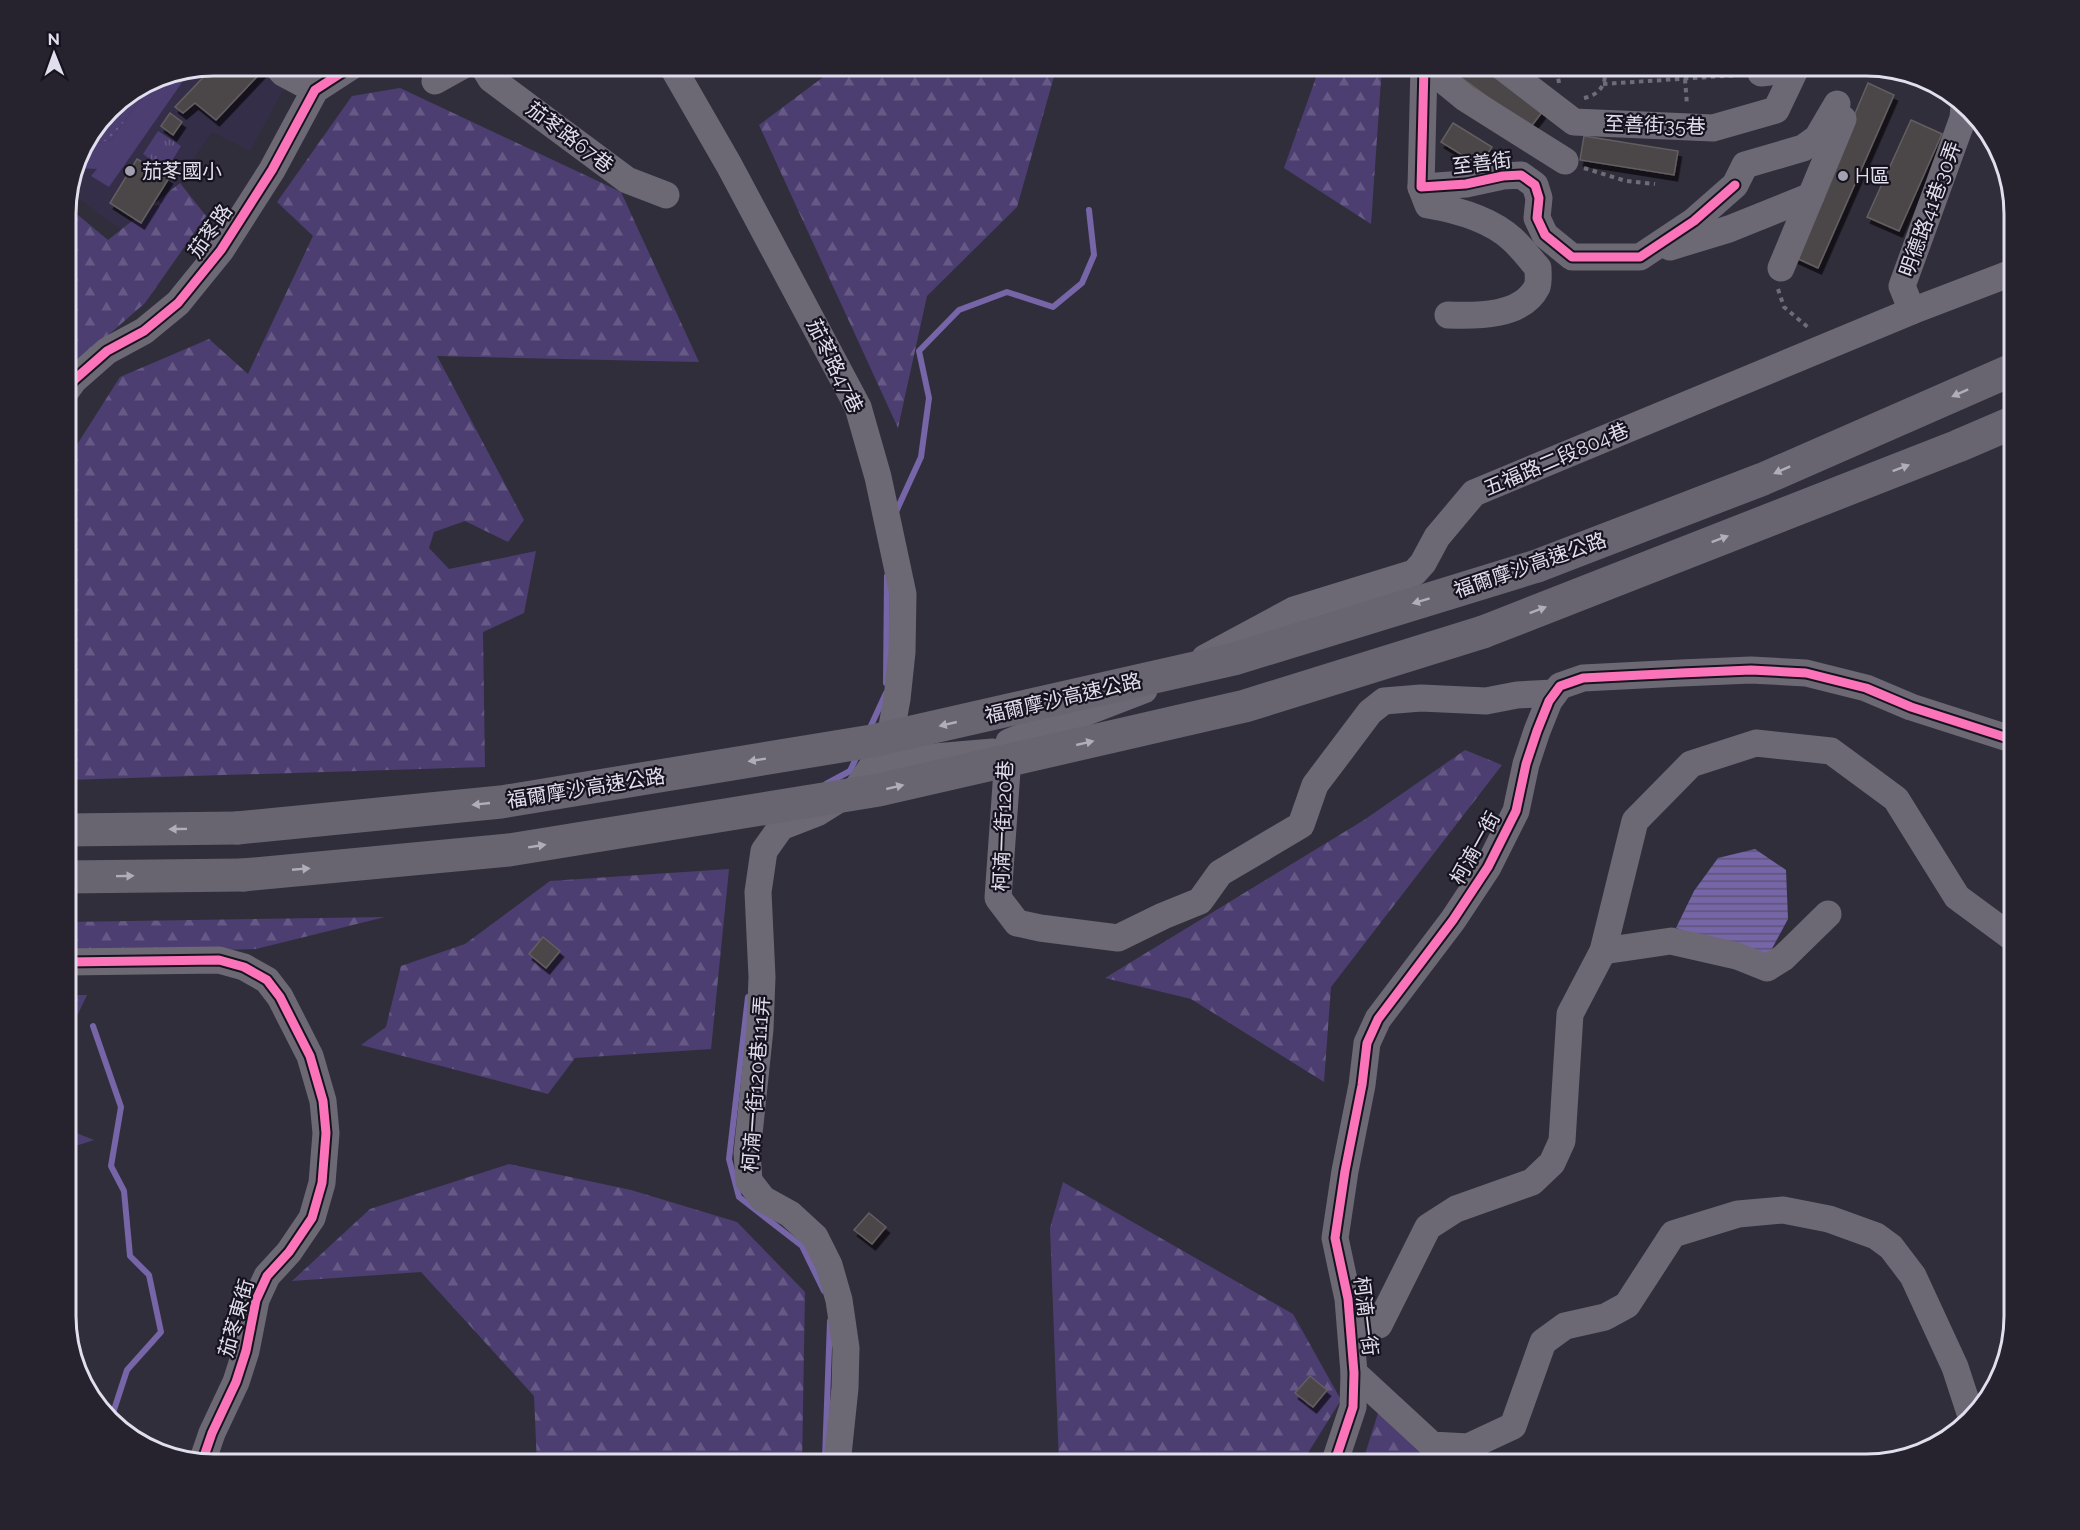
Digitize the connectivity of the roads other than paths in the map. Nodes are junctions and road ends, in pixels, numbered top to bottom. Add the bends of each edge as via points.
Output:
1 (1425, 76) edge
2 (1438, 76) edge
3 (1514, 76) edge
4 (1792, 76) edge
5 (290, 77) edge
6 (335, 77) edge
7 (442, 77) edge
8 (490, 77) edge
9 (678, 77) edge
10 (435, 81) dead end
11 (315, 90) junction
12 (1963, 117) edge
13 (1565, 161) road end
14 (1421, 187) junction
15 (666, 195) dead end
16 (1811, 196) junction
17 (1640, 257) junction
18 (1781, 268) road end
19 (2004, 276) edge
20 (1912, 311) junction
21 (1448, 315) dead end
22 (2004, 373) edge
23 (77, 377) edge
24 (2004, 427) edge
25 (1554, 693) junction
26 (2004, 737) edge
27 (1008, 751) junction
28 (875, 762) junction
29 (77, 830) edge
30 (77, 877) edge
31 (1828, 914) dead end
32 (2004, 932) edge
33 (1604, 951) junction
34 (77, 962) edge
35 (1351, 1327) junction
36 (1354, 1373) junction
37 (1968, 1407) edge
38 (205, 1453) edge
39 (838, 1454) edge
40 (1337, 1454) edge

1 - 14 street, 至善街
2 - 13 street via 1465,98
3 - 4 street, 至善街35巷 via 1574,122 1713,128 1776,110
5 - 11 street
6 - 11 street, 茄苳路
7 - 10 street
8 - 15 street, 茄苳路67巷 via 627,180
9 - 28 street, 茄苳路47巷 via 858,407 878,477 903,594 897,699 889,742
11 - 23 street, 茄苳路 via 272,170 221,250 178,303 144,331 106,351
12 - 20 street, 明德路41巷30弄 via 1902,286
14 - 17 street, 至善街 via 1521,175 1535,185 1539,198 1537,218 1545,235 1572,257
14 - 21 street via 1428,205 1456,210 1491,225 1512,239 1538,268 1537,286 1521,305 1481,316
16 - 17 street via 1729,229
16 - 17 street via 1845,100 1817,138 1803,148 1745,165 1735,185 1694,221
16 - 18 street
19 - 20 street, 五福路二段804巷
20 - 27 street, 五福路二段804巷 via 1474,493 1437,537 1414,573 1294,610 1136,694 1009,742
22 -> 29 highway, 福爾摩沙高速公路, bridge via 1763,478 1538,566 1233,659 872,741 501,802 237,828
30 -> 24 highway, bridge via 243,874 509,850 879,790 1245,706 1484,632
25 - 26 street via 1560,686 1583,678 1751,670 1806,673 1866,688
25 - 27 street, 柯湳一街120巷 via 1486,701 1384,701 1370,712 1315,785 1301,825 1220,873 1200,901 1118,938 1017,923 998,898
25 - 35 street, 柯湳一街 via 1526,764 1516,811 1488,867 1378,1019 1367,1043 1335,1238
27 - 28 street, 柯湳一街120巷
28 - 39 street, 柯湳一街120巷111弄 via 857,788 816,813 781,827 764,851 758,892 762,977 748,1181 763,1199 790,1214 815,1237 829,1265 846,1348
31 - 33 street via 1783,958 1767,968 1737,956 1671,941
32 - 33 street via 1957,897 1896,799 1831,751 1756,743 1691,764 1635,821
33 - 35 street via 1570,1014 1562,1141 1552,1163 1532,1182 1456,1209 1428,1227 1379,1325
34 - 38 street, 茄苳東街 via 219,960 244,967 267,980 310,1056 323,1101 326,1133 322,1182 312,1218 267,1276 256,1300 236,1382
35 - 36 street, 柯湳一街
36 - 37 street via 1432,1445 1468,1447 1513,1426 1543,1342 1565,1326 1605,1317 1627,1305 1673,1234 1738,1214 1783,1210 1829,1219 1876,1236 1891,1247 1913,1276 1955,1367
36 - 40 street, 柯湳一街 via 1353,1407

